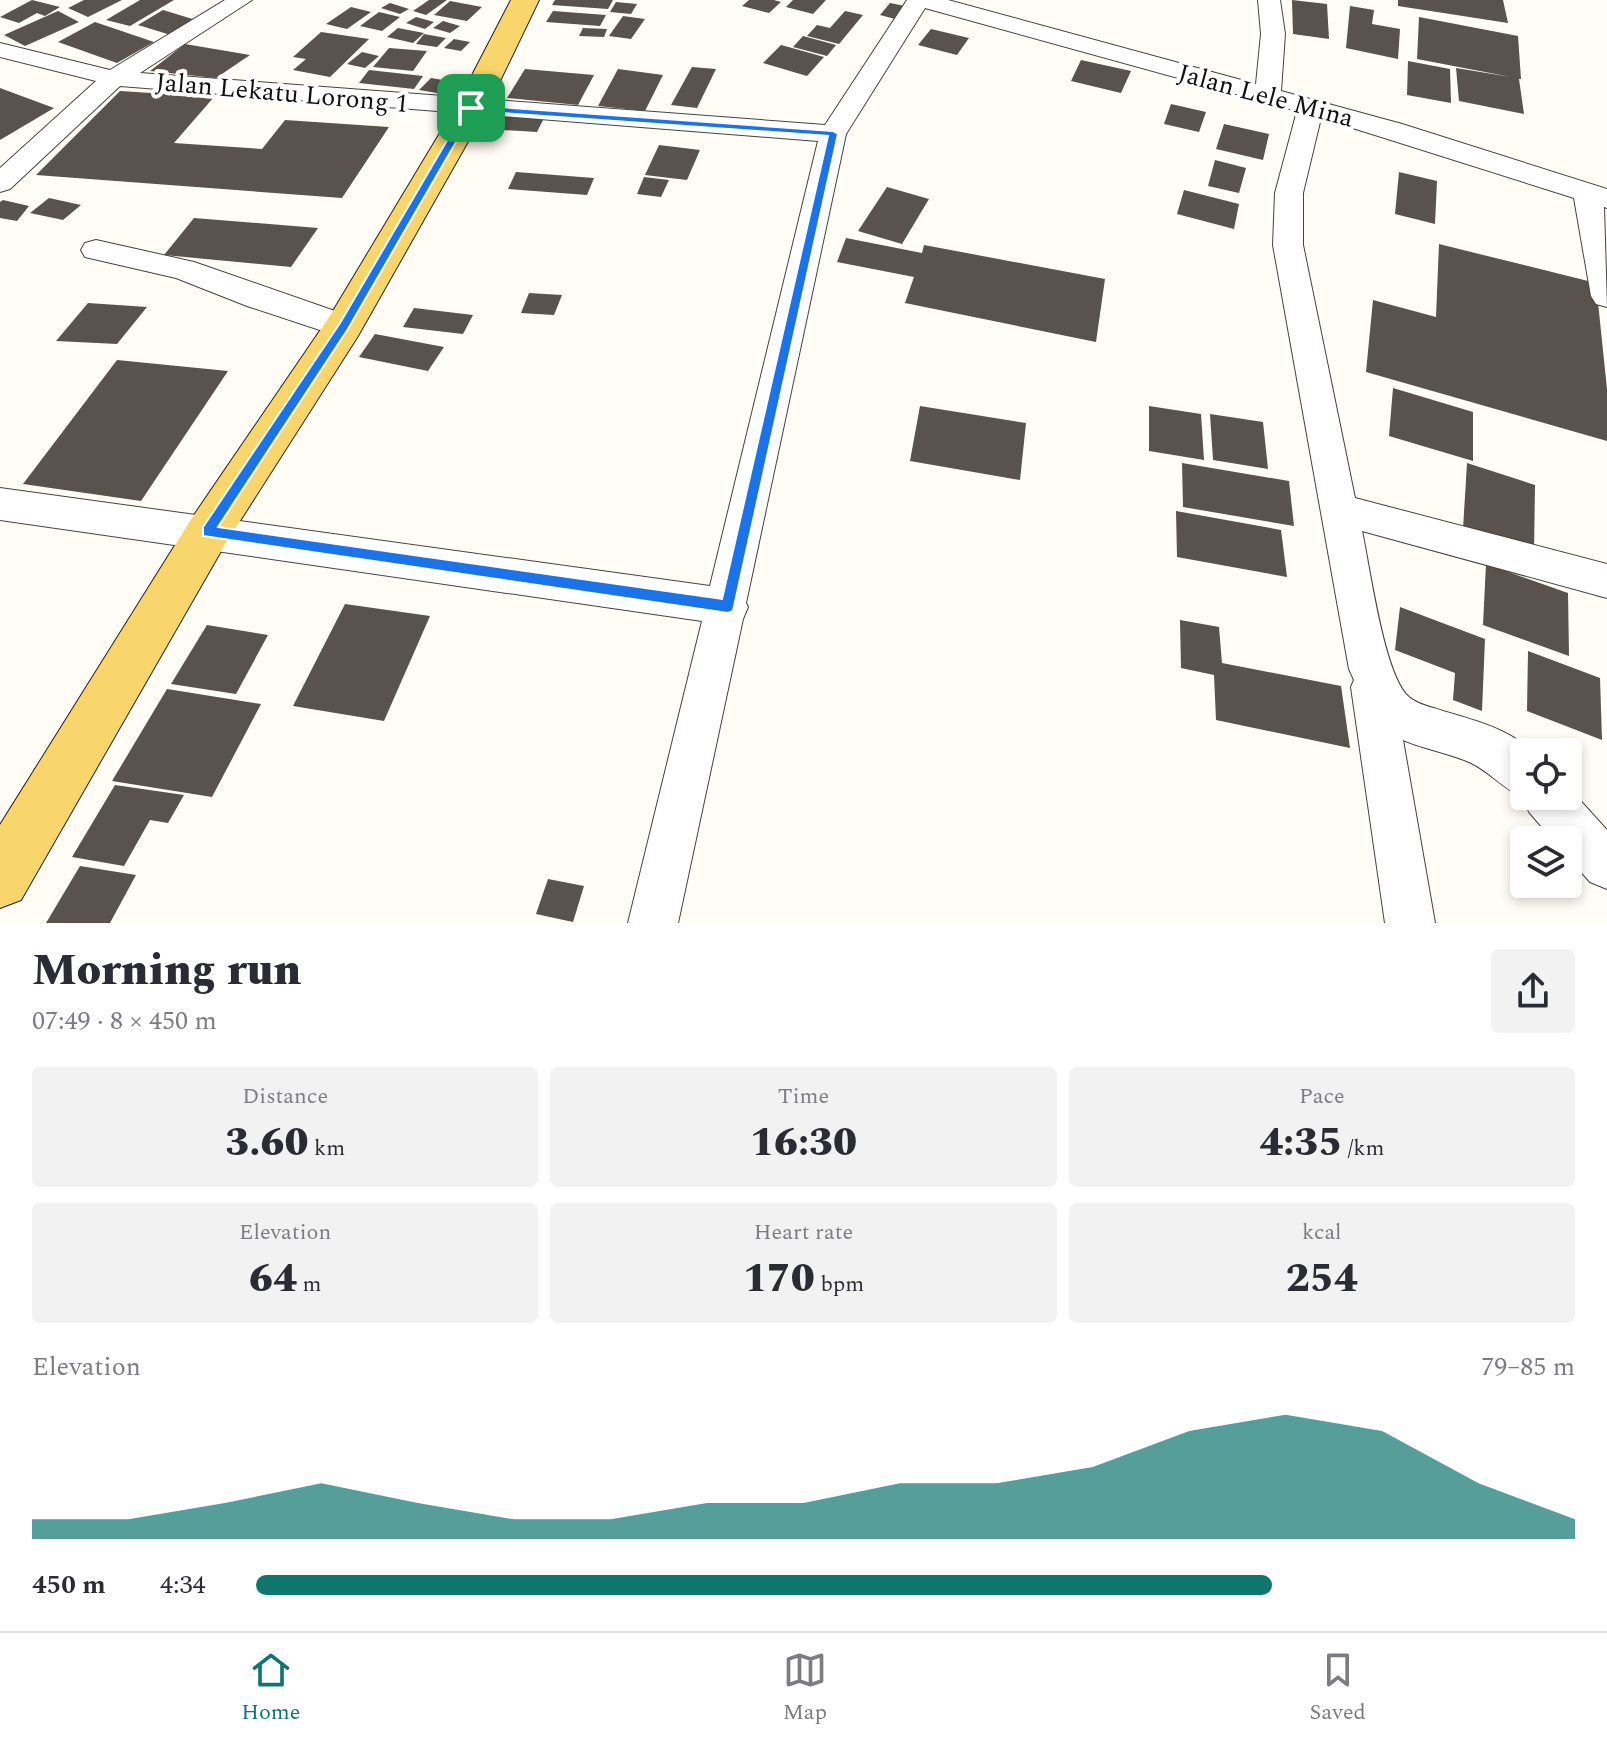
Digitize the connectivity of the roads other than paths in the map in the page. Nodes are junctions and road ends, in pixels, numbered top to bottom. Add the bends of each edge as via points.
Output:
1 (241, 0) edge
2 (525, 0) edge
3 (924, 0) edge
4 (1269, 0) edge
5 (0, 50) edge
6 (114, 78) junction
7 (1268, 96) junction
8 (1311, 107) junction
9 (471, 108) junction
10 (833, 134) junction
11 (0, 183) edge
12 (1597, 196) edge
13 (96, 250) dead end
14 (1607, 296) edge
15 (344, 326) junction
16 (0, 504) edge
17 (1339, 509) junction
18 (208, 532) junction
19 (1607, 581) edge
20 (728, 607) junction
21 (1370, 669) junction
22 (1510, 761) edge
23 (1558, 810) edge
24 (1607, 865) edge
25 (0, 879) edge
26 (653, 923) edge
27 (1410, 923) edge

1 - 6 street, Jalan Lekatu Lorong 1
2 - 9 main road
3 - 7 street, Jalan Lele Mina
3 - 10 street
4 - 7 street via 1273,34
5 - 6 street, Jalan Lekatu Lorong 1
6 - 9 street, Jalan Lekatu Lorong 1
6 - 11 street, Jalan Lekatu Lorong 1
7 - 8 street, Jalan Lele Mina
8 - 12 street, Jalan Lele Mina
8 - 17 street via 1289,193 1288,245
9 - 10 street, Jalan Lekatu Lorong 1
9 - 15 main road
10 - 20 street
12 - 14 street
13 - 15 street via 183,269
15 - 18 main road
16 - 18 street
17 - 19 street
17 - 21 street
18 - 20 street
18 - 25 main road
20 - 26 street
21 - 22 street via 1392,711
21 - 27 street
23 - 24 street

